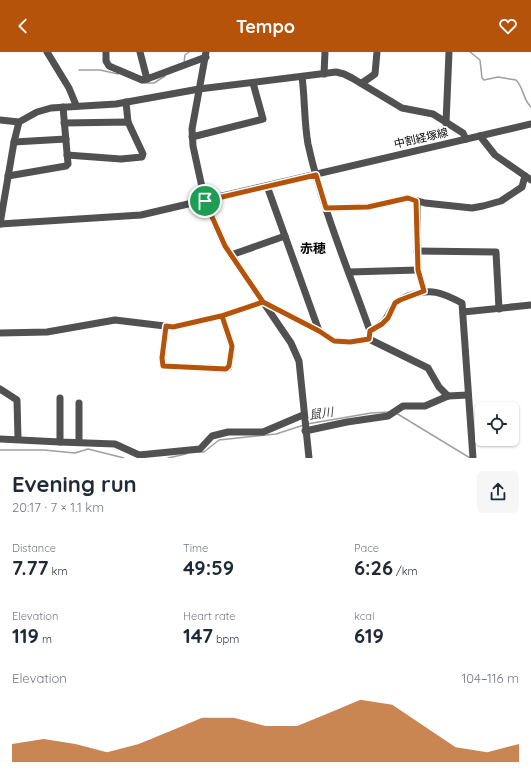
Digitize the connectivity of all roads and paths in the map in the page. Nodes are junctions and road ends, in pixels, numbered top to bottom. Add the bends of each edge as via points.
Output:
1 (47, 52) edge
2 (106, 52) edge
3 (140, 52) edge
4 (326, 52) edge
5 (377, 52) edge
6 (449, 52) edge
7 (206, 54) edge
8 (324, 74) junction
9 (302, 77) junction
10 (147, 79) junction
11 (253, 83) junction
12 (362, 83) junction
13 (199, 89) junction
14 (126, 102) junction
15 (76, 106) junction
16 (63, 107) junction
17 (0, 120) edge
18 (19, 122) junction
19 (128, 122) junction
20 (64, 123) junction
21 (446, 123) junction
22 (531, 124) edge
23 (480, 136) junction
24 (192, 137) junction
25 (66, 139) junction
26 (466, 139) junction
27 (14, 142) junction
28 (67, 155) junction
29 (316, 175) junction
30 (8, 176) junction
31 (528, 178) edge
32 (267, 186) junction
33 (205, 201) junction
34 (416, 201) junction
35 (326, 208) junction
36 (0, 224) edge
37 (285, 236) junction
38 (417, 252) junction
39 (231, 255) junction
40 (418, 270) junction
41 (349, 272) junction
42 (424, 291) junction
43 (263, 302) junction
44 (531, 305) edge
45 (499, 309) junction
46 (463, 312) junction
47 (222, 316) junction
48 (166, 326) junction
49 (319, 331) junction
50 (370, 331) junction
51 (0, 332) edge
52 (369, 339) junction
53 (0, 389) edge
54 (468, 395) junction
55 (448, 396) junction
56 (60, 398) dead end
57 (79, 402) dead end
58 (304, 424) junction
59 (0, 440) edge
60 (18, 440) junction
61 (60, 442) junction
62 (78, 442) junction
63 (472, 456) edge
64 (309, 458) edge

1 - 15 street via 69,88
2 - 10 street via 109,66 142,80
3 - 10 street
4 - 8 street
5 - 12 street via 375,74
6 - 21 street
7 - 10 street
7 - 13 street
8 - 9 street
8 - 12 street via 344,74
9 - 11 street
9 - 29 street via 306,130
11 - 13 street
11 - 24 street via 263,119
12 - 21 street via 402,108 433,114
13 - 14 street
13 - 24 street
14 - 15 street
14 - 19 street
15 - 16 street
16 - 18 street via 38,112
16 - 20 street
17 - 18 street
18 - 27 street
19 - 20 street
19 - 28 street via 142,157 121,159
20 - 25 street
21 - 26 street via 463,133
22 - 23 street, 中割経塚線
23 - 26 street, 中割経塚線
23 - 31 street via 495,155
24 - 33 street
25 - 27 street
25 - 28 street
26 - 29 street, 中割経塚線
27 - 30 street
28 - 30 street via 68,164 64,168
29 - 32 street, 中割経塚線
29 - 35 street
30 - 36 street
31 - 34 street via 522,187 491,205 472,208
32 - 33 street, 中割経塚線
32 - 37 street
33 - 36 street, 中割経塚線 via 142,215
33 - 39 street
34 - 35 street via 408,198 368,207
34 - 38 street
35 - 41 street
37 - 39 street
37 - 49 street
38 - 40 street
38 - 45 street via 496,252
39 - 43 street
40 - 41 street
40 - 42 street
41 - 50 street
42 - 46 street via 440,293 462,303
42 - 50 street via 395,303 385,321
43 - 47 street
43 - 49 street
43 - 58 street via 291,343 299,361
44 - 45 street
45 - 46 street
46 - 54 street
47 - 48 street via 173,327
47 - 48 street via 232,346 229,366 226,369 163,366
48 - 51 street via 115,320 47,332
49 - 52 street via 337,342
50 - 52 street
52 - 55 street via 428,368 439,387
53 - 60 street via 17,400
54 - 55 street
54 - 63 street
55 - 58 street via 425,406 403,406 390,415
56 - 61 street
57 - 62 street
58 - 62 street via 263,432 228,432 212,436 200,449 138,455 115,444
58 - 64 street
59 - 60 street
60 - 61 street
61 - 62 street

